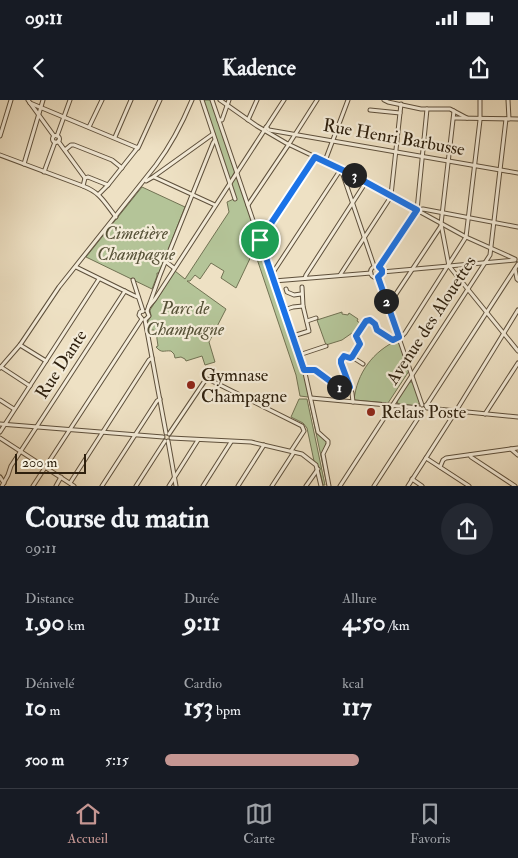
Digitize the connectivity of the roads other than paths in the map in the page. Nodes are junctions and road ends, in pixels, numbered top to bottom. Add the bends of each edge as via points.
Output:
1 (11, 100) edge
2 (43, 100) edge
3 (70, 100) edge
4 (102, 100) edge
5 (131, 100) edge
6 (160, 100) edge
7 (192, 100) edge
8 (202, 100) edge
9 (212, 100) edge
10 (220, 100) edge
11 (229, 100) edge
12 (257, 100) edge
13 (284, 100) edge
14 (317, 100) edge
15 (348, 100) edge
16 (384, 100) edge
17 (480, 100) edge
18 (508, 100) edge
19 (29, 102) edge
20 (401, 104) junction
21 (228, 105) junction
22 (40, 107) junction
23 (427, 109) junction
24 (370, 110) dead end
25 (454, 111) junction
26 (400, 113) junction
27 (38, 114) junction
28 (64, 117) junction
29 (454, 118) junction
30 (467, 118) junction
31 (480, 118) junction
32 (508, 119) junction
33 (518, 119) edge
34 (220, 120) junction
35 (248, 120) junction
36 (89, 127) junction
37 (265, 129) junction
38 (213, 134) junction
39 (296, 134) junction
40 (0, 136) edge
41 (55, 136) junction
42 (115, 138) junction
43 (215, 140) junction
44 (333, 141) junction
45 (56, 142) junction
46 (289, 144) junction
47 (138, 148) junction
48 (65, 150) junction
49 (396, 152) junction
50 (0, 156) edge
51 (422, 156) junction
52 (315, 157) junction
53 (325, 161) junction
54 (448, 161) junction
55 (24, 164) junction
56 (475, 166) junction
57 (122, 168) junction
58 (341, 169) junction
59 (500, 170) junction
60 (44, 172) junction
61 (237, 172) junction
62 (518, 173) edge
63 (153, 177) junction
64 (85, 178) junction
65 (143, 182) junction
66 (366, 182) junction
67 (230, 183) junction
68 (108, 185) junction
69 (83, 186) junction
70 (99, 194) junction
71 (192, 195) junction
72 (391, 195) junction
73 (235, 199) dead end
74 (352, 204) junction
75 (215, 205) junction
76 (248, 206) junction
77 (417, 210) junction
78 (442, 213) junction
79 (116, 217) junction
80 (468, 218) junction
81 (494, 222) junction
82 (441, 225) junction
83 (518, 227) edge
84 (466, 237) junction
85 (364, 238) junction
86 (260, 240) junction
87 (491, 248) junction
88 (517, 260) edge
89 (166, 261) junction
90 (485, 262) junction
91 (374, 266) junction
92 (449, 266) junction
93 (76, 267) junction
94 (379, 267) junction
95 (174, 268) junction
96 (413, 269) junction
97 (515, 269) junction
98 (382, 272) junction
99 (370, 273) junction
100 (272, 274) junction
101 (340, 275) junction
102 (378, 277) junction
103 (304, 278) junction
104 (99, 279) junction
105 (134, 280) dead end
106 (518, 280) edge
107 (274, 281) junction
108 (302, 287) dead end
109 (468, 288) junction
110 (286, 289) dead end
111 (125, 291) junction
112 (302, 294) junction
113 (138, 297) junction
114 (149, 306) junction
115 (303, 306) junction
116 (388, 306) junction
117 (284, 310) junction
118 (518, 310) edge
119 (145, 311) junction
120 (487, 312) junction
121 (316, 318) dead end
122 (143, 319) junction
123 (307, 321) junction
124 (504, 333) junction
125 (293, 336) junction
126 (399, 338) junction
127 (20, 345) junction
128 (326, 346) dead end
129 (518, 351) edge
130 (299, 356) junction
131 (352, 357) junction
132 (152, 358) junction
133 (46, 361) junction
134 (518, 363) edge
135 (363, 364) dead end
136 (0, 367) edge
137 (304, 370) junction
138 (412, 374) junction
139 (30, 386) junction
140 (350, 387) junction
141 (311, 398) junction
142 (160, 399) junction
143 (0, 400) edge
144 (353, 402) junction
145 (392, 405) junction
146 (423, 408) junction
147 (14, 409) junction
148 (456, 411) junction
149 (518, 411) edge
150 (485, 414) junction
151 (516, 417) edge
152 (0, 424) edge
153 (5, 424) junction
154 (37, 427) junction
155 (70, 430) junction
156 (0, 432) edge
157 (103, 432) junction
158 (135, 435) junction
159 (169, 435) junction
160 (0, 438) edge
161 (165, 440) junction
162 (198, 440) junction
163 (231, 441) junction
164 (264, 445) junction
165 (518, 448) edge
166 (511, 449) junction
167 (21, 451) junction
168 (292, 452) junction
169 (470, 455) junction
170 (518, 455) edge
171 (426, 458) junction
172 (45, 467) junction
173 (440, 467) junction
174 (318, 469) junction
175 (0, 477) edge
176 (61, 477) junction
177 (174, 478) junction
178 (412, 479) junction
179 (70, 482) junction
180 (3, 484) edge
181 (33, 486) edge
182 (56, 486) edge
183 (74, 486) edge
184 (102, 486) edge
185 (136, 486) edge
186 (169, 486) edge
187 (176, 486) edge
188 (203, 486) edge
189 (238, 486) edge
190 (272, 486) edge
191 (306, 486) edge
192 (322, 486) edge
193 (329, 486) edge
194 (340, 486) edge
195 (374, 486) edge
196 (408, 486) edge
197 (422, 486) edge
198 (469, 486) edge
199 (515, 486) edge

1 - 40 street
2 - 22 street
3 - 28 street
4 - 36 street
5 - 42 street
6 - 47 street
7 - 65 street via 170,145
8 - 38 street
9 - 34 street
10 - 21 street
11 - 21 street
12 - 35 street
13 - 37 street
14 - 39 street
15 - 44 street
16 - 20 street
17 - 31 street
18 - 32 street, Avenue des Alouettes
19 - 22 street
19 - 27 street
20 - 23 street
20 - 26 street
21 - 34 street
21 - 35 street
22 - 27 street
22 - 28 street
23 - 25 street
23 - 51 street
24 - 26 street
25 - 29 street
25 - 30 street
26 - 49 street
27 - 41 street
27 - 55 street
28 - 36 street
28 - 41 street
29 - 30 street
29 - 54 street
30 - 31 street
31 - 32 street
31 - 56 street
32 - 33 street
32 - 59 street, Avenue des Alouettes
34 - 61 street
35 - 37 street
36 - 42 street
37 - 39 street, Rue Henri Barbusse
37 - 46 street
37 - 61 street
38 - 43 street
38 - 63 street
39 - 44 street, Rue Henri Barbusse
39 - 46 street
41 - 45 street via 59,138
42 - 47 street
43 - 67 street
43 - 71 street
44 - 49 street, Rue Henri Barbusse
44 - 53 street
45 - 48 street
45 - 60 street
46 - 52 street
46 - 76 street
47 - 57 street
48 - 57 street via 74,145 112,160
48 - 64 street
49 - 51 street, Rue Henri Barbusse
49 - 72 street
50 - 55 street
51 - 54 street, Rue Henri Barbusse
51 - 77 street
52 - 53 street
52 - 86 street
53 - 58 street
54 - 56 street, Rue Henri Barbusse
54 - 78 street
55 - 60 street
56 - 59 street, Rue Henri Barbusse
56 - 80 street
57 - 68 street
58 - 66 street
58 - 74 street
58 - 100 street
59 - 62 street, Rue Henri Barbusse
59 - 81 street, Avenue des Alouettes
60 - 69 street
61 - 67 street
61 - 76 street
63 - 65 street
63 - 71 street
64 - 68 street
64 - 69 street
65 - 79 street
66 - 72 street
66 - 74 street
67 - 73 street
67 - 75 street
68 - 70 street
69 - 70 street
70 - 79 street
71 - 75 street
71 - 89 street
72 - 77 street
72 - 85 street
74 - 85 street
74 - 103 street
75 - 95 street
76 - 86 street
77 - 78 street
77 - 82 street
77 - 94 street
78 - 80 street
78 - 82 street
79 - 93 street
80 - 81 street
80 - 84 street
81 - 83 street
81 - 87 street, Avenue des Alouettes
82 - 84 street
82 - 92 street
82 - 96 street
84 - 87 street
84 - 92 street
85 - 91 street
85 - 101 street
86 - 100 street
87 - 88 street
87 - 90 street, Avenue des Alouettes
88 - 90 street
88 - 97 street
89 - 95 street
89 - 114 street
90 - 92 street
90 - 109 street, Avenue des Alouettes
91 - 94 street
91 - 99 street
92 - 96 street
92 - 109 street
92 - 126 street
93 - 104 street
93 - 127 street
94 - 98 street
95 - 114 street
96 - 98 street
96 - 116 street
97 - 106 street
97 - 120 street
98 - 102 street
99 - 101 street
99 - 102 street
100 - 107 street
101 - 103 street
102 - 116 street
103 - 107 street
104 - 111 street
104 - 133 street
105 - 113 street
107 - 117 street
108 - 112 street
109 - 120 street
109 - 138 street, Avenue des Alouettes
110 - 112 street via 290,294
111 - 113 street
111 - 154 street, Rue Dante
112 - 115 street
113 - 119 street
114 - 119 street
115 - 117 street
115 - 123 street
116 - 126 street
117 - 125 street
118 - 124 street
119 - 122 street via 149,316
119 - 122 street via 139,315
120 - 124 street
120 - 146 street
121 - 123 street
122 - 132 street
122 - 155 street
123 - 125 street via 309,330
124 - 129 street
124 - 148 street
125 - 130 street
126 - 131 street via 391,339 367,320 356,336 360,344
126 - 138 street
127 - 133 street
127 - 136 street
128 - 130 street
130 - 137 street
131 - 135 street
131 - 140 street via 344,356 341,361
132 - 142 street
132 - 157 street
133 - 139 street
134 - 150 street
136 - 139 street
137 - 140 street via 315,370 338,387
137 - 141 street
138 - 145 street, Avenue des Alouettes
138 - 146 street
139 - 147 street
140 - 144 street
141 - 144 street
141 - 193 street via 318,432 328,440 323,454
142 - 158 street
142 - 159 street
143 - 147 street
144 - 145 street
145 - 146 street
145 - 194 street, Avenue des Alouettes
146 - 148 street
146 - 195 street
147 - 153 street
148 - 150 street
148 - 171 street
149 - 151 street
150 - 151 street
152 - 153 street
153 - 154 street
153 - 156 street
154 - 155 street
154 - 167 street, Rue Dante
155 - 157 street
155 - 172 street
157 - 158 street
157 - 179 street
158 - 161 street
158 - 184 street
159 - 161 street
159 - 161 street via 164,435
159 - 162 street
159 - 168 street via 208,379 302,426 304,431
160 - 167 street
161 - 177 street
161 - 185 street
162 - 163 street
162 - 177 street
163 - 164 street
163 - 188 street
164 - 168 street
164 - 189 street
165 - 166 street
166 - 169 street
166 - 170 street
167 - 172 street
167 - 180 street, Rue Dante
168 - 174 street via 302,454
168 - 190 street
169 - 173 street via 446,458
169 - 199 street
171 - 173 street
171 - 178 street
172 - 176 street
172 - 181 street
173 - 198 street
174 - 191 street
174 - 192 street
175 - 180 street
176 - 179 street
176 - 182 street
177 - 186 street
177 - 187 street
178 - 196 street
178 - 197 street
179 - 183 street

